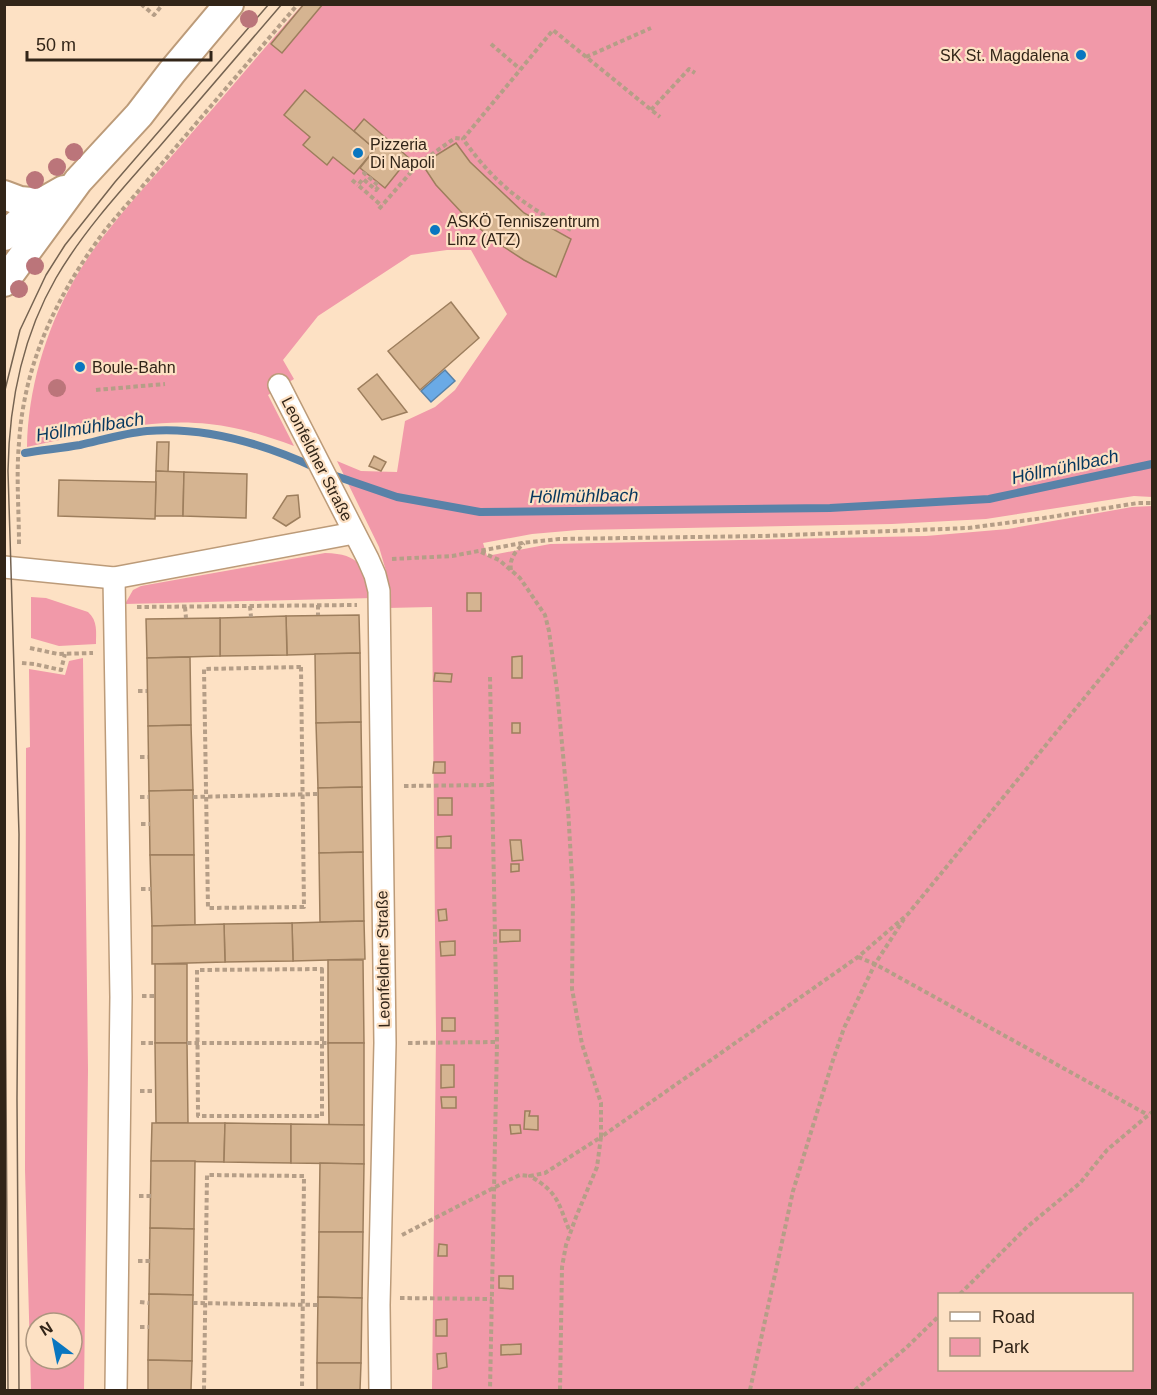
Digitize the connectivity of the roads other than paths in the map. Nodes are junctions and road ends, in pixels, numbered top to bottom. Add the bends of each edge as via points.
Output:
1 (229, 4) edge
2 (78, 181) junction
3 (4, 195) edge
4 (41, 203) junction
5 (4, 236) edge
6 (4, 282) edge
7 (279, 385) dead end
8 (354, 533) junction
9 (4, 567) edge
10 (114, 578) junction
11 (116, 1390) edge
12 (380, 1390) edge

1 - 2 street via 139,115
2 - 4 street
2 - 6 street
3 - 4 street
4 - 5 street
7 - 8 street, Leonfeldner Straße
8 - 10 street, Leonfeldner Straße
8 - 12 street, Leonfeldner Straße via 375,575 380,604 385,1043
9 - 10 street, Leonfeldner Straße
10 - 11 street via 121,997

